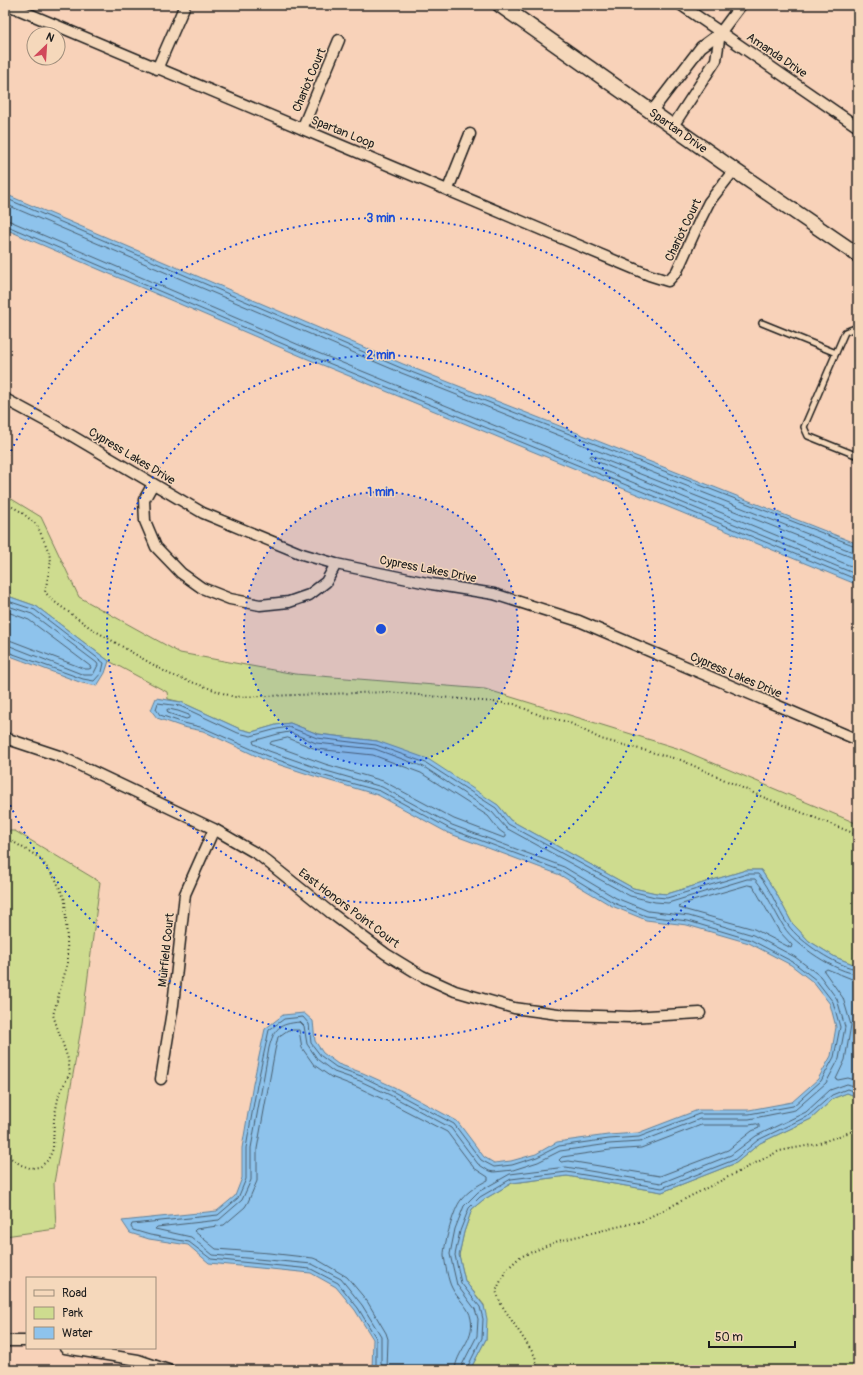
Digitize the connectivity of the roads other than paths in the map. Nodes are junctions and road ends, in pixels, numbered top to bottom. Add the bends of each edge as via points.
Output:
1 (8, 5) edge
2 (185, 5) edge
3 (500, 5) edge
4 (681, 5) edge
5 (741, 5) edge
6 (720, 33) junction
7 (339, 40) dead end
8 (157, 69) junction
9 (652, 111) junction
10 (673, 126) junction
11 (858, 127) edge
12 (302, 129) junction
13 (470, 134) dead end
14 (734, 170) junction
15 (448, 189) junction
16 (858, 255) edge
17 (668, 281) joint
18 (762, 323) dead end
19 (858, 330) edge
20 (836, 353) junction
21 (5, 399) edge
22 (858, 456) edge
23 (153, 484) junction
24 (336, 564) junction
25 (5, 738) edge
26 (858, 740) edge
27 (214, 828) junction
28 (700, 1013) dead end
29 (161, 1079) dead end
30 (5, 1340) edge
31 (26, 1341) edge
32 (71, 1349) edge
33 (168, 1370) edge

1 - 8 street, Spartan Loop
2 - 8 street
3 - 9 street, Spartan Drive
4 - 6 street, Amanda Drive
5 - 6 street
6 - 9 street via 700,47
6 - 10 street via 716,60
6 - 11 street, Amanda Drive
7 - 12 street, Chariot Court
8 - 12 street, Spartan Loop
9 - 10 street, Spartan Drive
10 - 14 street, Spartan Drive
12 - 15 street, Spartan Loop
13 - 15 street
14 - 16 street, Spartan Drive
14 - 17 street, Chariot Court via 709,202 677,271
15 - 17 street, Spartan Loop
18 - 20 lane
19 - 20 lane via 855,328 846,332
20 - 22 lane via 804,427 808,436
21 - 23 street, Cypress Lakes Drive
23 - 24 street, Cypress Lakes Drive via 203,513 302,554
23 - 24 street via 144,500 145,521 156,547 181,574 202,588 230,599 260,605 289,602 308,595 326,582
24 - 26 street, Cypress Lakes Drive via 494,594 579,621
25 - 27 street, East Honors Point Court via 62,757
27 - 28 street, East Honors Point Court via 259,856 386,954 422,976 455,991 514,1008 565,1015 630,1017
27 - 29 street, Muirfield Court via 186,894 174,1005
30 - 31 street
32 - 33 street via 138,1360

